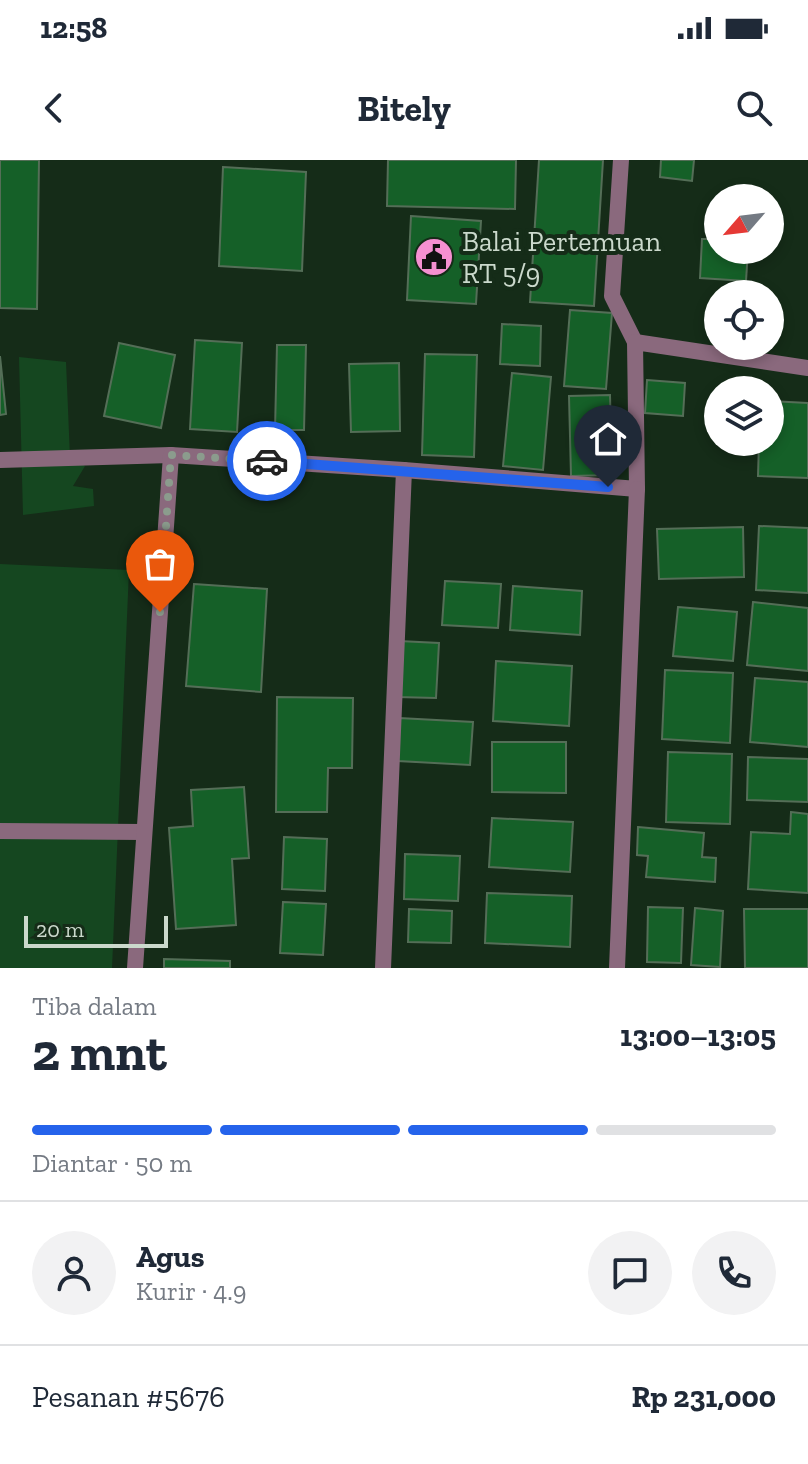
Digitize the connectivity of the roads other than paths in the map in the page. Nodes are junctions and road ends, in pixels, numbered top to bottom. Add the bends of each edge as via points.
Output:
1 (621, 160) edge
2 (635, 342) junction
3 (808, 368) edge
4 (171, 455) junction
5 (0, 460) edge
6 (404, 470) junction
7 (637, 489) junction
8 (0, 831) edge
9 (144, 832) junction
10 (135, 968) edge
11 (383, 968) edge
12 (617, 968) edge

1 - 2 street via 612,296
2 - 3 street
2 - 7 street
4 - 5 street
4 - 6 street
4 - 9 street
6 - 7 street
6 - 11 street
7 - 12 street
8 - 9 street
9 - 10 street

